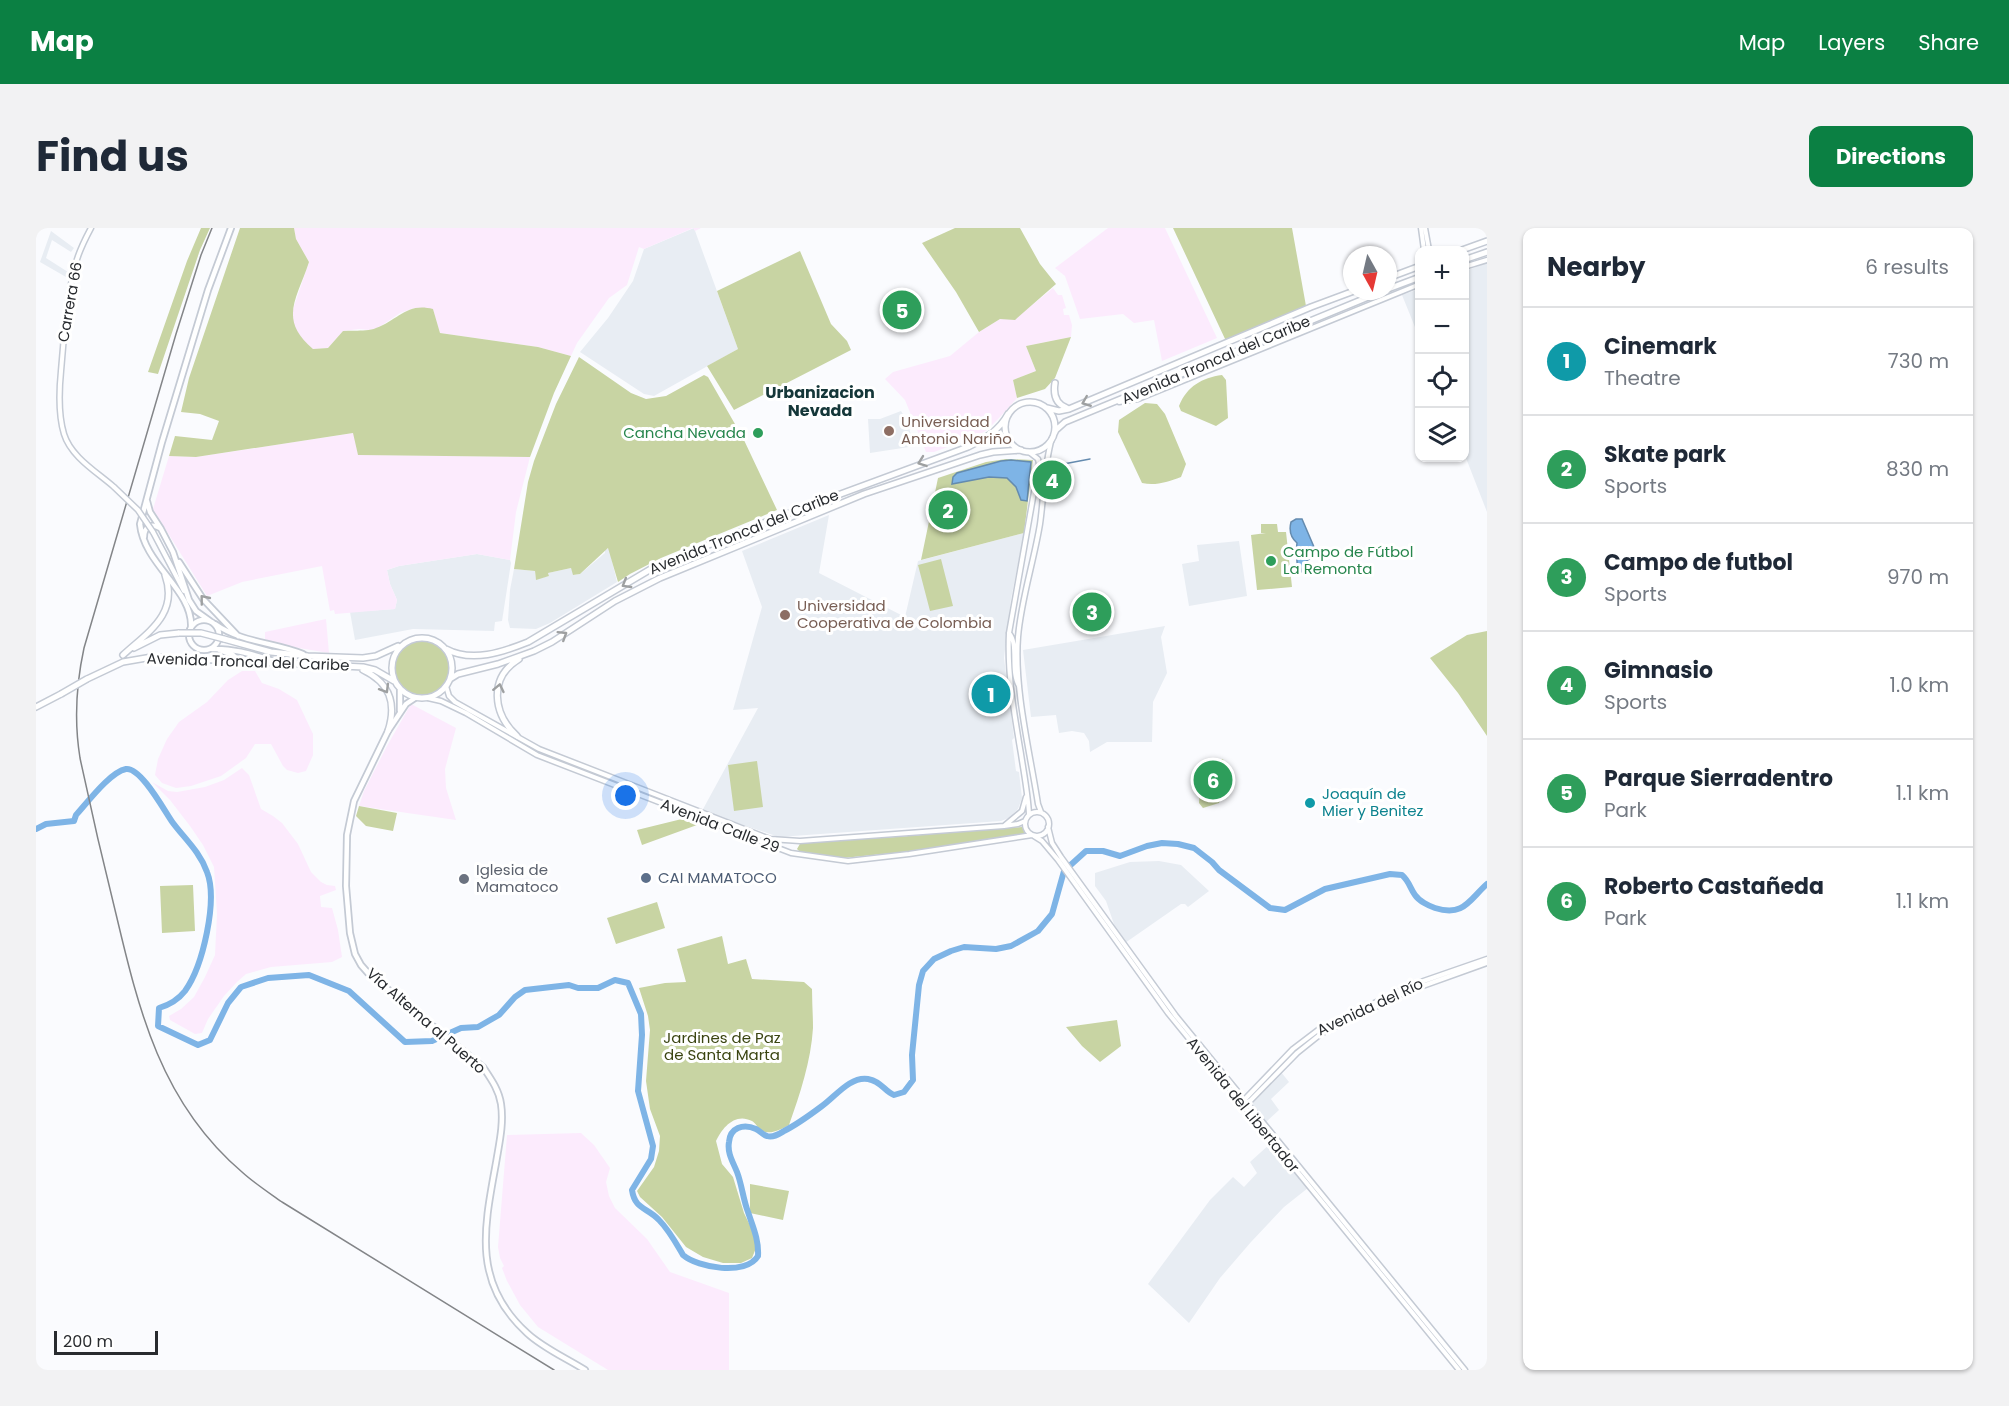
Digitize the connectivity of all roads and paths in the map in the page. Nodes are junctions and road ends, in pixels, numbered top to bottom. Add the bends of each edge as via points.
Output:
1 (91, 228) edge
2 (231, 228) edge
3 (1423, 228) edge
4 (1487, 241) edge
5 (1424, 246) edge
6 (1428, 246) edge
7 (1469, 247) edge
8 (1487, 252) edge
9 (1469, 258) edge
10 (1487, 260) edge
11 (1469, 265) edge
12 (1415, 268) edge
13 (1397, 275) edge
14 (1415, 279) edge
15 (1397, 286) edge
16 (1415, 286) edge
17 (1343, 295) edge
18 (1361, 300) edge
19 (1054, 383) dead end
20 (1112, 403) junction
21 (1047, 408) junction
22 (1069, 409) junction
23 (1008, 414) junction
24 (1053, 436) junction
25 (1021, 450) junction
26 (1029, 452) junction
27 (147, 498) junction
28 (161, 529) junction
29 (145, 546) junction
30 (176, 558) junction
31 (165, 575) junction
32 (187, 601) junction
33 (213, 622) junction
34 (191, 627) junction
35 (1009, 633) junction
36 (238, 636) junction
37 (402, 644) junction
38 (210, 649) junction
39 (216, 649) junction
40 (446, 649) junction
41 (534, 651) junction
42 (123, 656) junction
43 (308, 656) junction
44 (238, 661) junction
45 (275, 662) junction
46 (350, 667) junction
47 (100, 671) junction
48 (450, 679) junction
49 (394, 681) junction
50 (446, 686) junction
51 (1020, 689) junction
52 (400, 690) junction
53 (415, 698) junction
54 (428, 698) junction
55 (36, 707) edge
56 (400, 711) junction
57 (388, 731) junction
58 (517, 736) junction
59 (1027, 794) junction
60 (1041, 812) junction
61 (1029, 814) junction
62 (1024, 821) junction
63 (1004, 826) junction
64 (1048, 827) junction
65 (1033, 835) junction
66 (1059, 859) junction
67 (1487, 961) edge
68 (1245, 1103) junction
69 (1460, 1369) edge
70 (585, 1370) edge

1 - 32 main road, Carrera 66, bridge via 74,270 63,337 60,413 64,435 84,462 138,510
2 - 27 main road via 208,290
3 - 5 main road
3 - 6 main road
4 - 7 highway
8 - 9 highway
10 - 11 main road
12 - 13 highway
14 - 15 highway
16 - 20 main road via 1138,399
17 -> 22 highway, Avenida Troncal del Caribe
18 - 20 highway, Avenida Troncal del Caribe
19 - 22 highway via 1056,399
20 - 24 highway, Avenida Troncal del Caribe via 1065,422
21 - 22 highway, Avenida Troncal del Caribe
21 - 23 highway via 1024,402
21 - 24 highway via 1054,420
23 - 25 highway via 1006,435
23 -> 40 highway, Avenida Troncal del Caribe via 990,435 968,447 656,566 528,642 481,655 456,655
24 - 26 highway via 1042,448
24 - 51 main road via 1019,632
25 - 26 highway
41 -> 25 highway, Avenida Troncal del Caribe via 660,578 864,494 980,455
26 - 35 main road via 1039,464
27 - 28 main road via 150,512
27 - 29 main road via 140,524
28 - 29 main road via 152,525 146,529
28 - 30 main road
29 - 31 main road
30 - 32 main road
36 -> 30 main road via 203,599
31 - 32 main road
31 - 42 highway via 169,594 163,615
32 - 33 main road
32 - 34 main road
33 - 34 main road via 201,620
33 - 36 main road
33 - 38 main road via 219,638
34 - 38 main road via 192,644
35 - 51 main road via 1014,640 1014,668
35 - 59 main road via 1009,674
36 - 43 main road
37 - 40 highway via 427,638
37 - 43 highway, Avenida Troncal del Caribe via 370,657
37 - 49 highway via 392,661
38 - 39 main road
39 - 44 main road
39 - 45 main road
40 - 48 highway via 452,666
41 - 48 highway, Avenida Troncal del Caribe
58 -> 41 highway via 501,718 497,694 506,671
42 - 43 highway, Avenida Troncal del Caribe, bridge via 168,633 201,633 271,652
42 - 47 highway, Avenida Troncal del Caribe
44 - 45 highway, Avenida Troncal del Caribe
44 - 47 highway, Avenida Troncal del Caribe via 144,657
45 - 46 highway, Avenida Troncal del Caribe
46 - 49 highway, Avenida Troncal del Caribe via 375,670
46 -> 57 highway via 362,669 383,683 392,706
47 - 55 highway, Avenida Troncal del Caribe, bridge
48 - 50 highway
49 - 52 highway
50 - 54 highway
50 - 58 main road, Avenida Calle 29 via 455,702
51 - 60 main road
52 - 53 highway
52 - 56 main road
53 - 54 highway
53 - 56 main road, Vía Alterna al Puerto
54 - 65 main road, Avenida Calle 29 via 466,713 537,754 791,853 848,861
56 - 57 main road, Vía Alterna al Puerto
57 - 70 main road, Vía Alterna al Puerto via 354,801 347,835 346,886 355,954 368,973 483,1067 495,1084 502,1118 487,1208 484,1243 488,1270 495,1292 528,1334
58 - 63 main road, Avenida Calle 29 via 539,750 770,839 800,841
59 - 61 main road
59 - 63 main road via 1022,811
60 - 61 main road
60 - 64 main road
61 - 62 main road
62 - 63 main road, Avenida Calle 29
62 - 65 main road via 1025,829
64 - 65 main road via 1041,835
64 - 66 main road, Avenida del Libertador
65 - 66 main road, Avenida del Libertador
66 - 68 main road, Avenida del Libertador via 1168,1013
67 - 68 main road, Avenida del Río via 1406,992 1322,1033
68 - 69 main road, Avenida del Libertador

